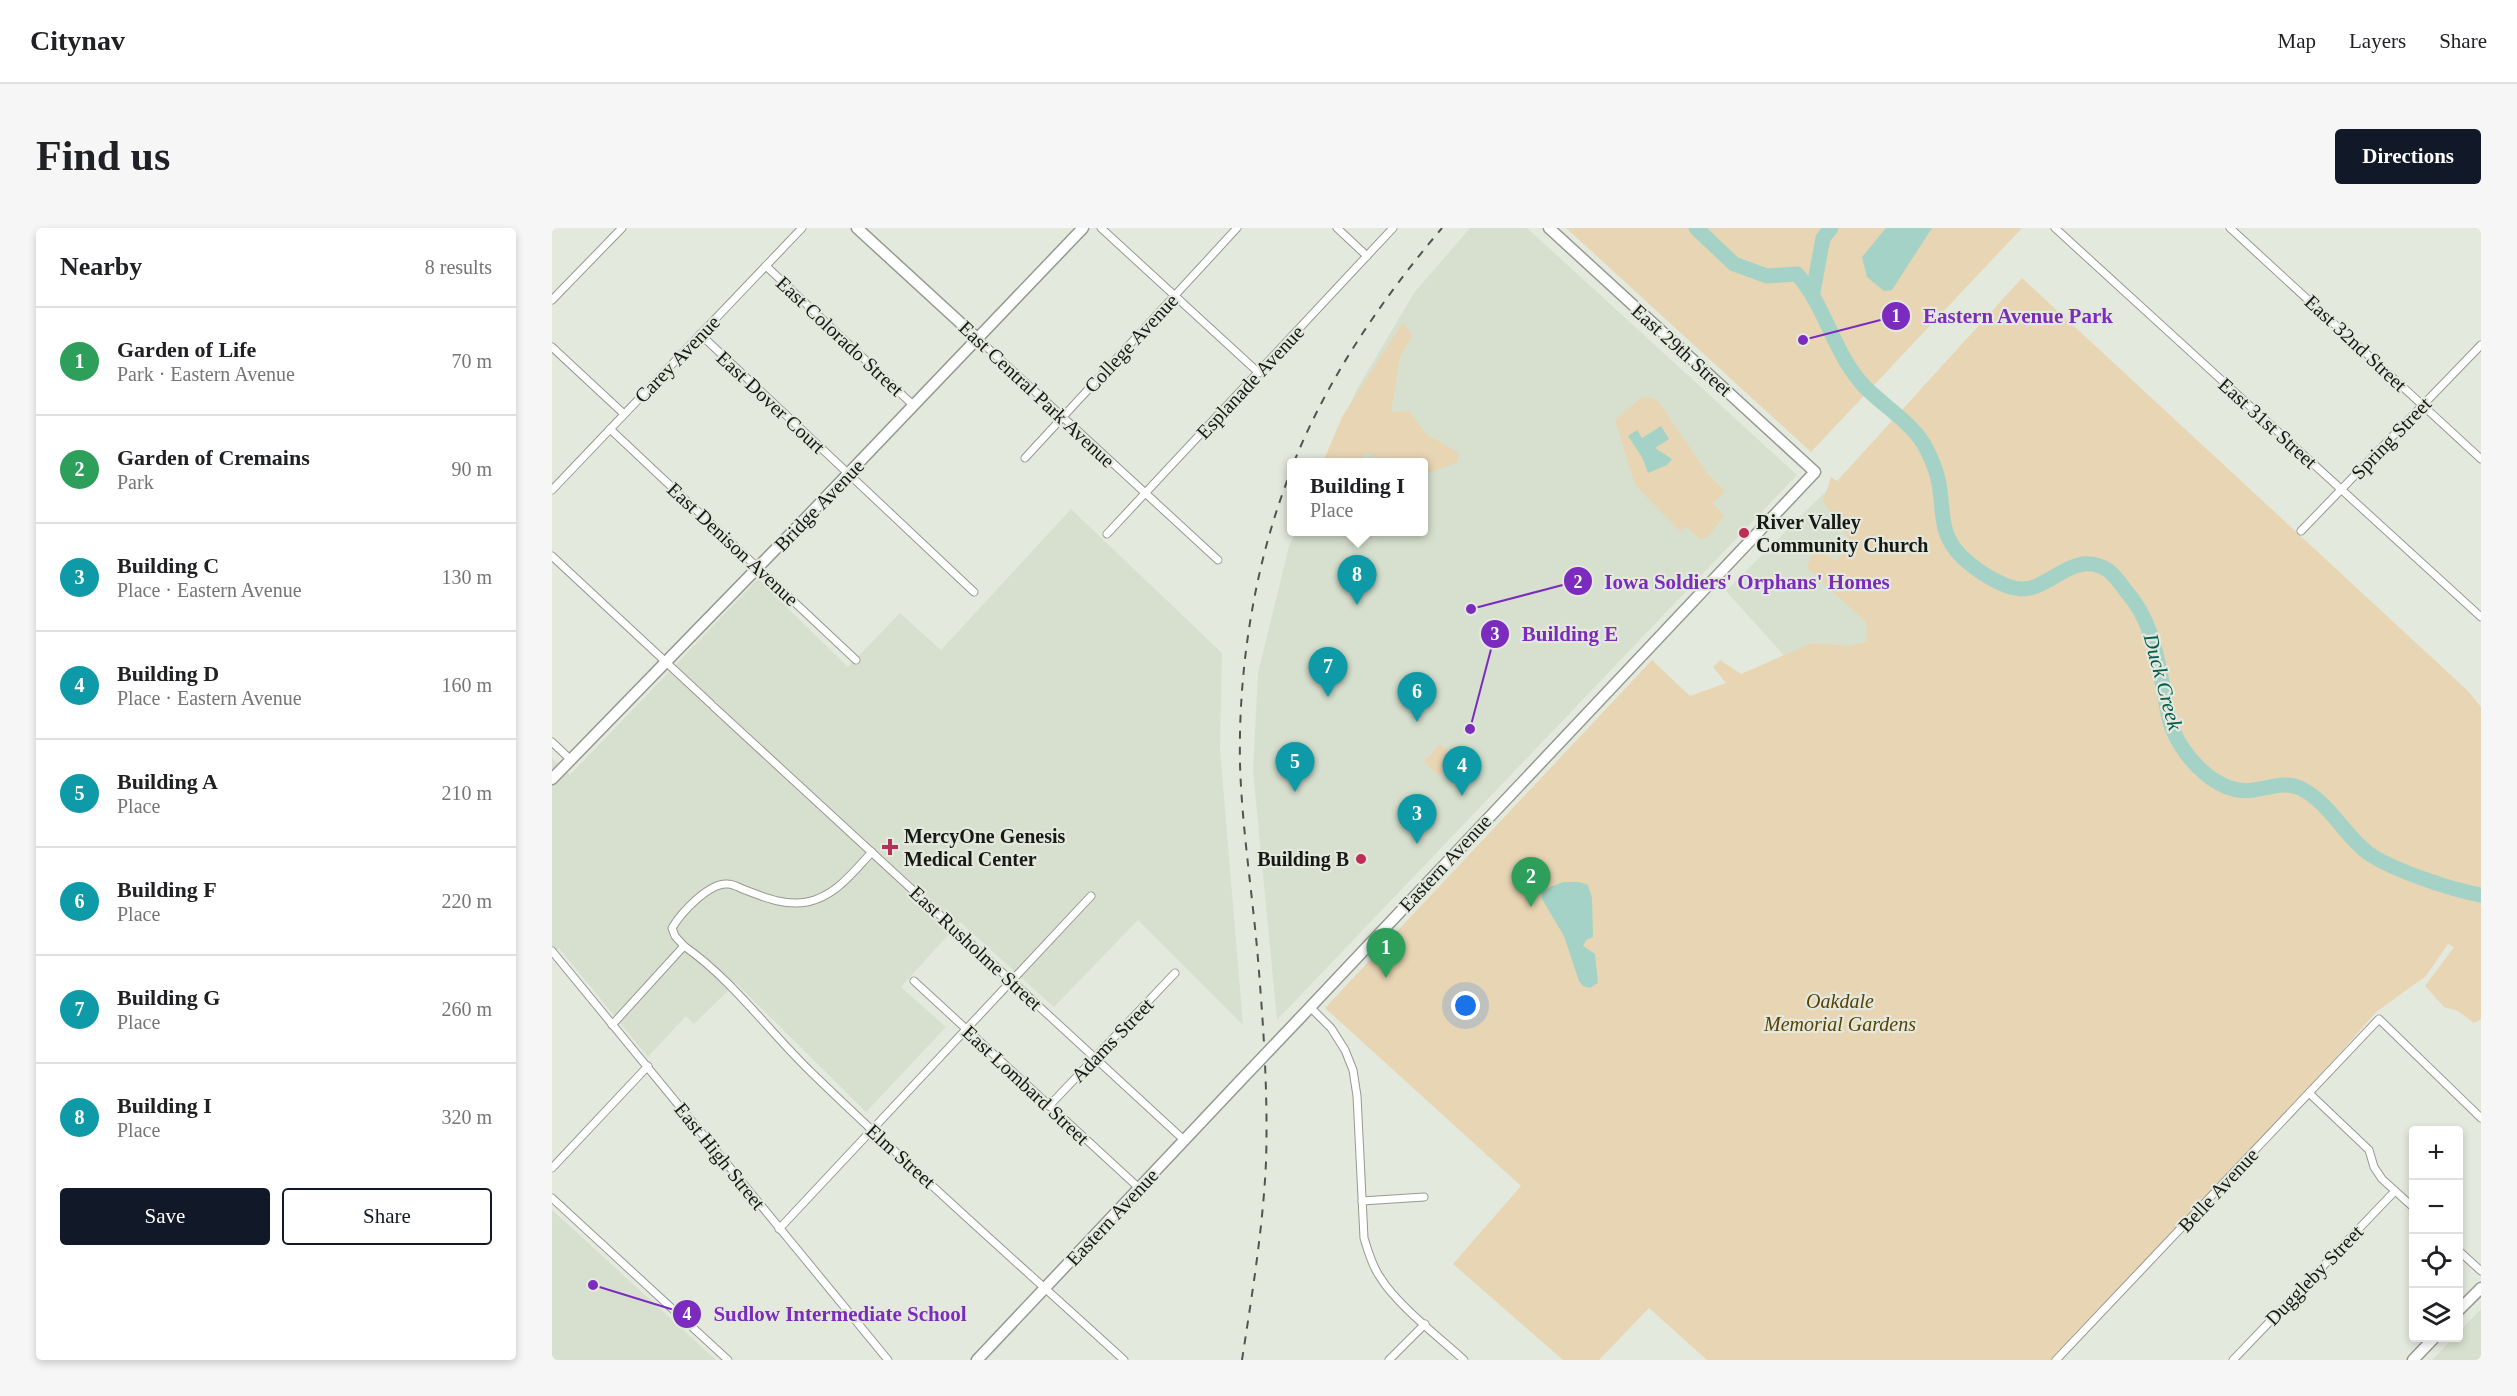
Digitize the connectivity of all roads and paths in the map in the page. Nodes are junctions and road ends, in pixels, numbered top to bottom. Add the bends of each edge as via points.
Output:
1 (622, 228) edge
2 (802, 228) edge
3 (857, 228) edge
4 (1083, 228) edge
5 (1101, 228) edge
6 (1237, 228) edge
7 (1337, 228) edge
8 (1393, 228) edge
9 (1548, 228) edge
10 (2055, 228) edge
11 (2230, 228) edge
12 (1366, 256) junction
13 (766, 266) junction
14 (1174, 296) junction
15 (552, 300) edge
16 (700, 334) junction
17 (978, 339) junction
18 (2481, 345) edge
19 (552, 347) edge
20 (1259, 373) junction
21 (2423, 405) junction
22 (914, 406) junction
23 (624, 414) junction
24 (1062, 417) junction
25 (610, 429) junction
26 (1024, 458) dead end
27 (2481, 459) edge
28 (1815, 472) joint
29 (848, 474) junction
30 (552, 490) edge
31 (2342, 490) junction
32 (1145, 493) junction
33 (2301, 531) dead end
34 (1107, 534) dead end
35 (552, 556) edge
36 (1218, 560) dead end
37 (759, 567) junction
38 (974, 592) dead end
39 (2481, 617) edge
40 (856, 660) dead end
41 (666, 663) junction
42 (552, 742) edge
43 (571, 760) junction
44 (552, 779) edge
45 (872, 852) junction
46 (1092, 896) dead end
47 (684, 946) junction
48 (552, 951) edge
49 (555, 961) edge
50 (1175, 973) dead end
51 (1011, 980) junction
52 (914, 981) dead end
53 (1310, 1007) junction
54 (612, 1024) junction
55 (965, 1029) junction
56 (1095, 1057) junction
57 (648, 1066) junction
58 (2309, 1093) junction
59 (1049, 1106) junction
60 (2481, 1118) edge
61 (872, 1130) junction
62 (1184, 1140) junction
63 (552, 1168) edge
64 (1139, 1188) junction
65 (2395, 1191) junction
66 (1424, 1197) dead end
67 (552, 1198) edge
68 (1362, 1201) junction
69 (2409, 1204) edge
70 (779, 1229) junction
71 (2463, 1255) edge
72 (2481, 1271) edge
73 (1044, 1288) junction
74 (2481, 1288) edge
75 (2463, 1306) edge
76 (1425, 1324) junction
77 (2430, 1342) edge
78 (728, 1360) edge
79 (888, 1360) edge
80 (977, 1360) edge
81 (1124, 1360) edge
82 (1389, 1360) edge
83 (1464, 1360) edge
84 (2056, 1360) edge
85 (2233, 1360) edge
86 (2413, 1360) edge

1 - 15 street
2 - 13 street, Carey Avenue
3 - 17 street, East Central Park Avenue
4 - 17 street, Bridge Avenue
5 - 14 street
6 - 14 street, College Avenue
7 - 12 street
8 - 12 street, Esplanade Avenue
9 - 28 street, East 29th Street
10 - 31 street, East 31st Street
11 - 21 street, East 32nd Street
12 - 20 street, Esplanade Avenue
13 - 16 street, Carey Avenue
13 - 22 street, East Colorado Street
14 - 20 street
14 - 24 street, College Avenue
16 - 23 street, Carey Avenue
16 - 29 street, East Dover Court
17 - 22 street, Bridge Avenue
17 - 24 street, East Central Park Avenue
18 - 21 street, Spring Street
19 - 23 street
20 - 32 street, Esplanade Avenue
21 - 27 street, East 32nd Street
21 - 31 street, Spring Street
22 - 29 street, Bridge Avenue
23 - 25 street, Carey Avenue
24 - 26 street, College Avenue
24 - 32 street, East Central Park Avenue
25 - 30 street, Carey Avenue
25 - 37 street, East Denison Avenue
28 - 53 street, Eastern Avenue
29 - 37 street, Bridge Avenue
29 - 38 street, East Dover Court
31 - 33 street, Spring Street
31 - 39 street, East 31st Street
32 - 34 street, Esplanade Avenue
32 - 36 street, East Central Park Avenue
35 - 41 street, East Rusholme Street
37 - 40 street, East Denison Avenue
37 - 41 street, Bridge Avenue
41 - 43 street, Bridge Avenue
41 - 45 street, East Rusholme Street
42 - 43 street
43 - 44 street, Bridge Avenue
45 - 47 street via 840,886 807,902 769,900 728,883 714,886 672,927
45 - 51 street, East Rusholme Street
46 - 51 street
47 - 54 street
47 - 61 street, Elm Street via 712,968
48 - 49 street, East High Street
49 - 54 street, East High Street
50 - 56 street, Adams Street
51 - 55 street
51 - 56 street, East Rusholme Street
52 - 55 street, East Lombard Street
53 - 62 street, Eastern Avenue, bridge
53 - 68 street via 1331,1028 1353,1070
54 - 57 street, East High Street
55 - 59 street, East Lombard Street
55 - 61 street
56 - 59 street, Adams Street
56 - 62 street, East Rusholme Street
57 - 63 street
57 - 70 street, East High Street
58 - 60 street, Belle Avenue via 2379,1019
58 - 65 street via 2369,1150 2374,1167
58 - 84 street, Belle Avenue
59 - 64 street, East Lombard Street
61 - 70 street
61 - 73 street, Elm Street
62 - 64 street, Eastern Avenue
64 - 73 street, Eastern Avenue
65 - 69 street
65 - 85 street, Duggleby Street
66 - 68 street
67 - 78 street
68 - 76 street via 1364,1238 1379,1277
70 - 79 street, East High Street
71 - 72 street
73 - 80 street, Eastern Avenue
73 - 81 street, Elm Street
74 - 75 street
76 - 82 street
76 - 83 street
77 - 86 street

